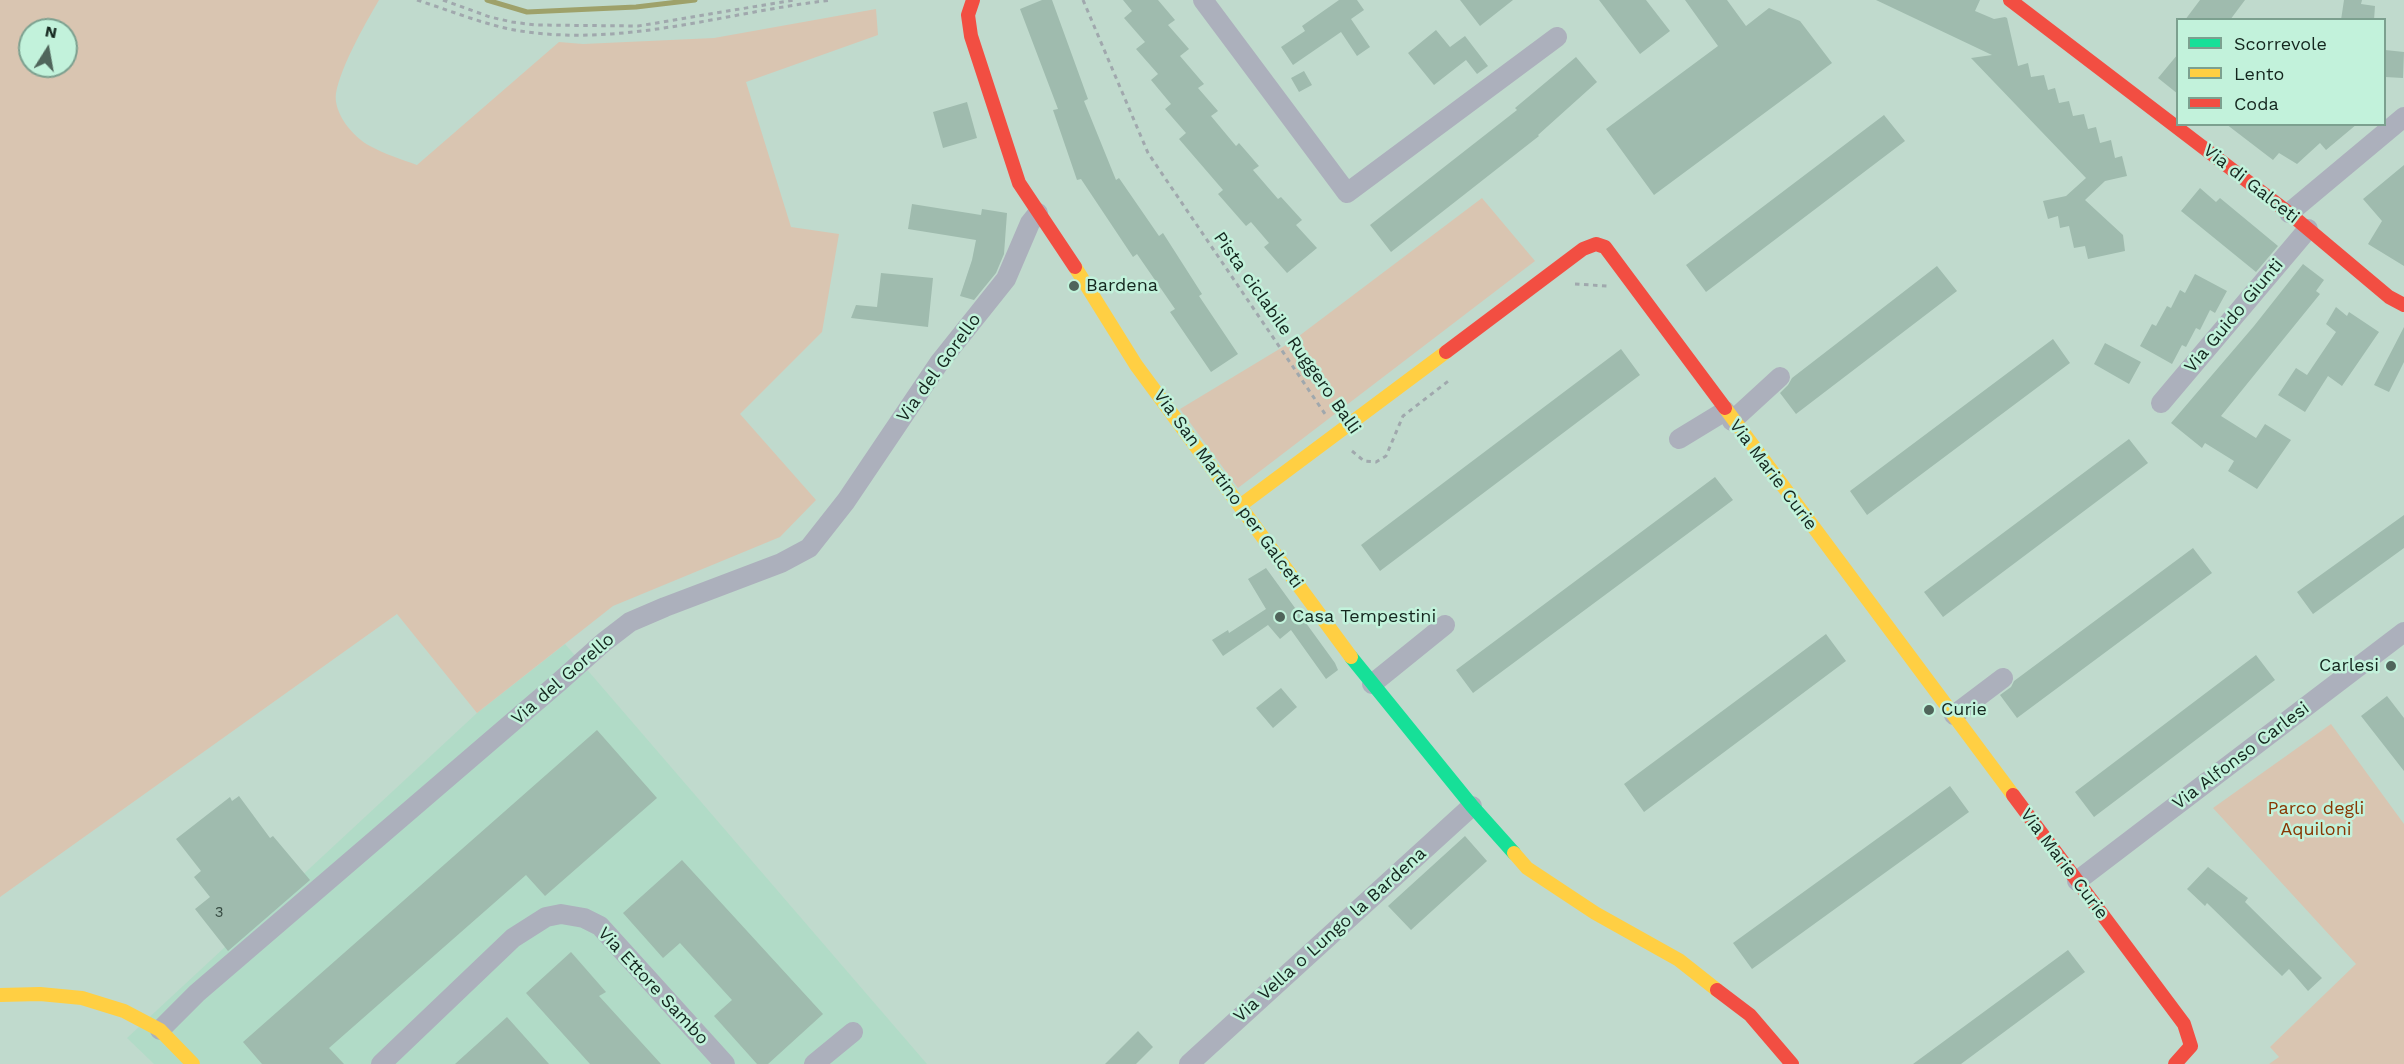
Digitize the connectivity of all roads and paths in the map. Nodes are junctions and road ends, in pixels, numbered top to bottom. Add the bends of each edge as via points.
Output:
1 (417, 0) edge
2 (443, 0) edge
3 (794, 0) edge
4 (832, 0) edge
5 (973, 0) edge
6 (1083, 0) edge
7 (1203, 0) edge
8 (2010, 0) edge
9 (1557, 37) dead end
10 (2404, 117) edge
11 (1038, 213) junction
12 (2289, 213) junction
13 (2308, 230) junction
14 (1573, 284) dead end
15 (1612, 287) dead end
16 (2404, 305) edge
17 (1460, 372) dead end
18 (1780, 377) dead end
19 (2161, 403) dead end
20 (1729, 416) junction
21 (1338, 433) junction
22 (1679, 439) dead end
23 (1241, 505) junction
24 (1445, 625) dead end
25 (2404, 632) edge
26 (2003, 678) dead end
27 (1372, 684) junction
28 (1954, 716) junction
29 (1472, 806) junction
30 (2077, 881) junction
31 (4, 997) edge
32 (160, 1030) junction
33 (853, 1032) dead end
34 (194, 1064) edge
35 (381, 1064) edge
36 (725, 1064) edge
37 (814, 1064) edge
38 (1189, 1064) edge
39 (1792, 1064) edge
40 (2175, 1064) edge

1 - 4 path via 510,29 602,35 645,32
2 - 3 path via 490,17 535,25 638,26
5 - 11 street, Via San Martino per Galceti via 968,15 971,36 988,93 1019,183
6 - 21 path, Pista ciclabile Ruggero Balli via 1148,153
7 - 9 street via 1347,193
8 - 12 street, Via di Galceti
10 - 12 street
11 - 23 street, Via San Martino per Galceti via 1136,365
11 - 32 street, Via del Gorello via 1006,279 939,363 846,501 809,548 781,563 639,618 604,642 197,993
12 - 13 street, Via di Galceti
13 - 16 street, Via di Galceti
13 - 19 street, Via Guido Giunti
14 - 15 path
17 - 21 path, Pista ciclabile Ruggero Balli via 1404,416 1386,456 1376,462 1364,461
18 - 20 street
20 - 21 street, Via Marie Curie via 1605,247 1596,243
20 - 22 street
20 - 28 street, Via Marie Curie
21 - 23 street, Via Marie Curie
23 - 27 street, Via San Martino per Galceti
24 - 27 street
25 - 30 street, Via Alfonso Carlesi
26 - 28 street
27 - 29 street, Via San Martino per Galceti
28 - 30 street, Via Marie Curie
29 - 38 street, Via Vella o Lungo la Bardena
29 - 39 street, Via San Martino per Galceti via 1527,868 1595,913 1679,960 1750,1014
30 - 40 street, Via Marie Curie via 2184,1024 2191,1046
31 - 32 street via 40,994 82,998 124,1011
32 - 34 street
33 - 37 street
35 - 36 street, Via Ettore Sambo via 513,938 546,917 561,914 600,926

